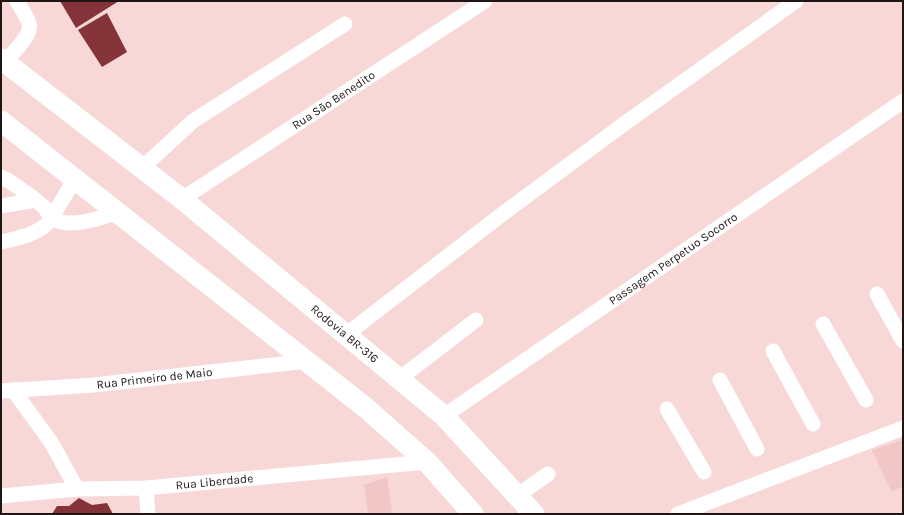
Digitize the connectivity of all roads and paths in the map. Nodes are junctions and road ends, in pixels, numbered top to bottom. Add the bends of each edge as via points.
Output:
1 (17, 1) edge
2 (485, 1) edge
3 (796, 1) edge
4 (345, 24) dead end
5 (3, 60) edge
6 (903, 101) edge
7 (1, 120) edge
8 (142, 168) junction
9 (1, 177) edge
10 (75, 179) junction
11 (182, 199) junction
12 (36, 200) junction
13 (1, 206) edge
14 (117, 212) junction
15 (52, 218) junction
16 (1, 242) edge
17 (877, 294) dead end
18 (476, 320) dead end
19 (823, 324) dead end
20 (347, 334) junction
21 (903, 341) edge
22 (773, 351) dead end
23 (308, 361) junction
24 (399, 379) junction
25 (720, 380) dead end
26 (7, 390) edge
27 (866, 400) dead end
28 (667, 409) dead end
29 (444, 416) junction
30 (813, 424) dead end
31 (903, 428) edge
32 (757, 449) dead end
33 (427, 462) junction
34 (704, 472) dead end
35 (548, 474) dead end
36 (146, 488) junction
37 (77, 489) junction
38 (518, 495) junction
39 (1, 496) edge
40 (148, 514) edge
41 (472, 514) edge
42 (534, 514) edge
43 (678, 514) edge

1 - 5 street via 29,22 30,29 24,39
2 - 11 street, Rua São Benedito
3 - 20 street via 505,212
4 - 8 street via 193,121
5 - 8 highway, Rodovia BR-316
6 - 29 street, Passagem Perpetuo Socorro
7 - 10 highway
8 - 11 highway, Rodovia BR-316
9 - 12 street
10 - 14 highway
10 - 15 street
11 - 20 highway, Rodovia BR-316
12 - 13 street
12 - 15 street
14 - 15 street via 102,218 74,223
14 - 23 highway
15 - 16 street via 44,227 29,235
17 - 21 street
18 - 24 street
19 - 27 street
20 - 24 highway, Rodovia BR-316
22 - 30 street
23 - 26 street, Rua Primeiro de Maio via 94,385
23 - 33 highway
24 - 29 highway, Rodovia BR-316
25 - 32 street
26 - 37 street via 51,442
28 - 34 street
29 - 38 highway, Rodovia BR-316
31 - 43 street
33 - 36 street, Rua Liberdade
33 - 41 highway
35 - 38 street
36 - 37 street, Rua Liberdade
36 - 40 street
37 - 39 street, Rua Liberdade
38 - 42 highway, Rodovia BR-316

